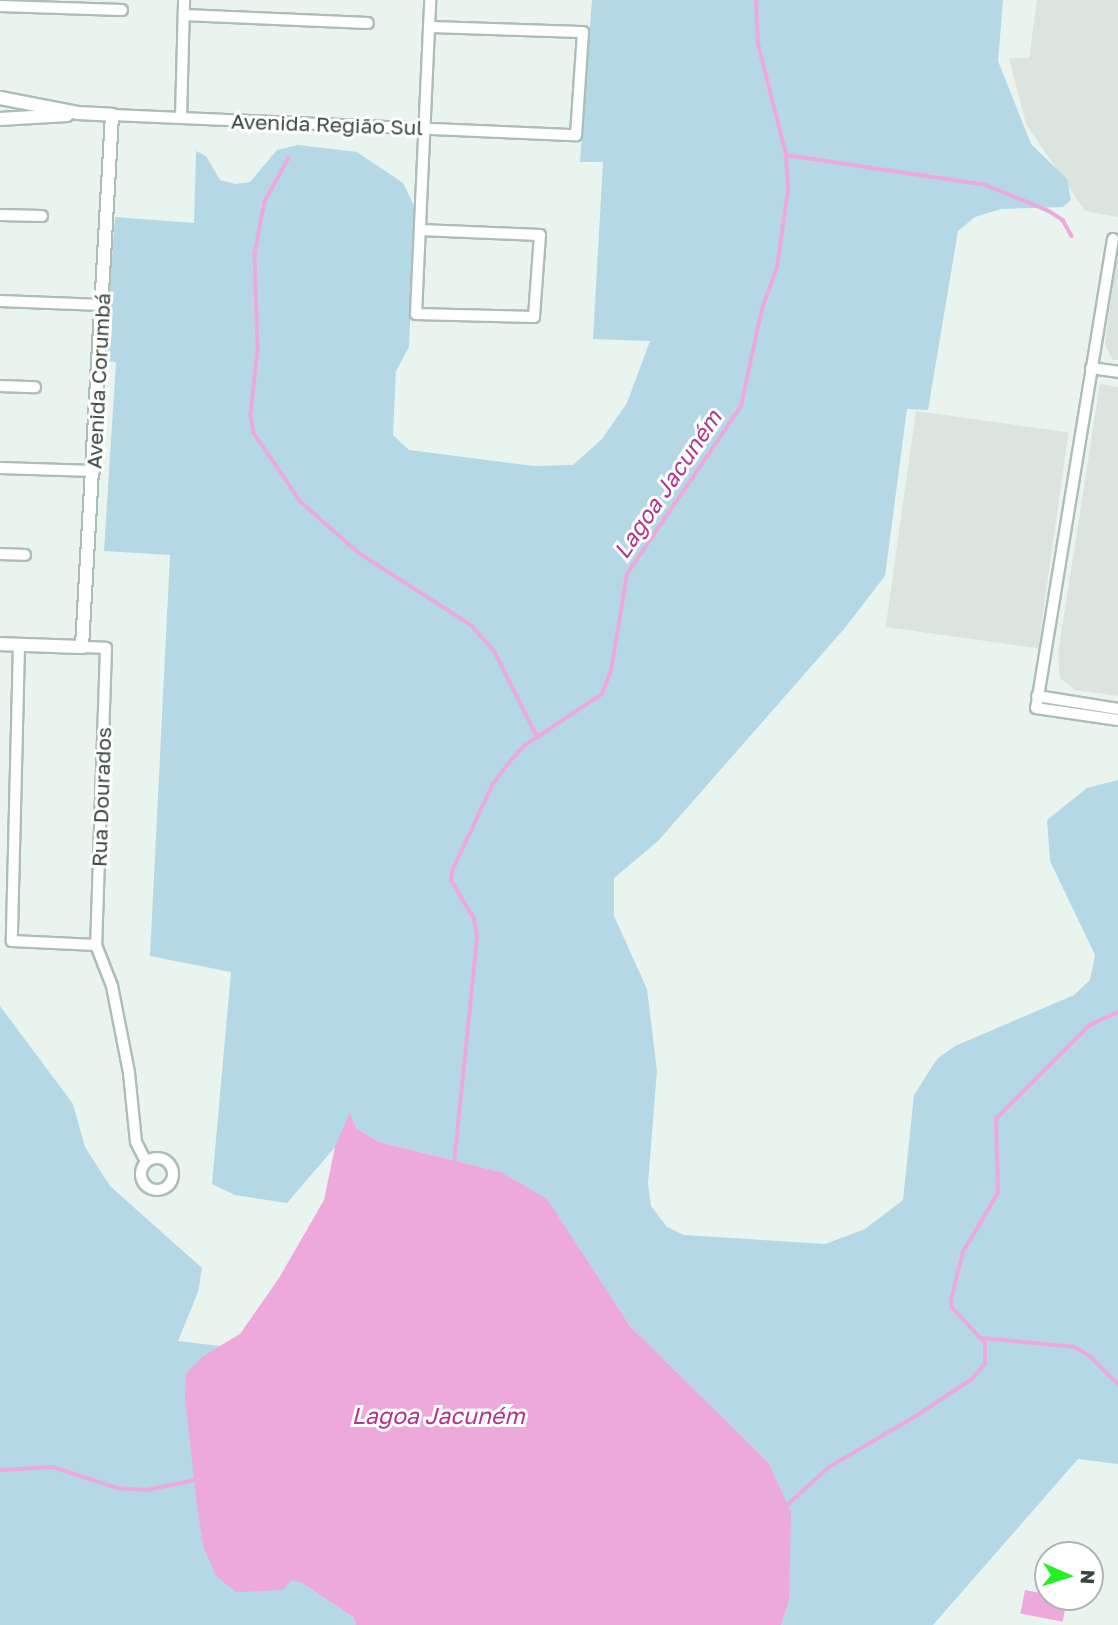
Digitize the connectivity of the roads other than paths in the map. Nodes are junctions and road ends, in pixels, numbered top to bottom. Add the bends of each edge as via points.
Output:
1 (184, 0) edge
2 (430, 0) edge
3 (0, 6) edge
4 (122, 10) dead end
5 (184, 15) junction
6 (368, 23) dead end
7 (429, 27) junction
8 (0, 98) edge
9 (78, 113) junction
10 (112, 115) junction
11 (180, 118) junction
12 (0, 119) edge
13 (426, 128) junction
14 (0, 215) edge
15 (42, 216) dead end
16 (420, 230) junction
17 (1113, 239) dead end
18 (0, 301) edge
19 (102, 305) junction
20 (1091, 369) junction
21 (1118, 372) edge
22 (0, 386) edge
23 (35, 387) dead end
24 (0, 468) edge
25 (94, 471) junction
26 (0, 554) edge
27 (25, 555) dead end
28 (0, 643) edge
29 (19, 645) junction
30 (82, 647) junction
31 (1036, 702) junction
32 (1118, 709) edge
33 (1118, 720) edge
34 (0, 799) edge
35 (13, 800) junction
36 (96, 945) junction
37 (146, 1162) dead end

1 - 5 street
2 - 7 street
3 - 4 street
5 - 6 street
5 - 11 street
7 - 13 street
7 - 13 street, Avenida Região Sul via 583,32 576,135
8 - 9 street, Avenida Região Sul
9 - 10 street, Avenida Região Sul
9 - 12 street, Avenida Região Sul
10 - 11 street, Avenida Região Sul
10 - 19 street, Avenida Corumbá
11 - 13 street, Avenida Região Sul
13 - 16 street
14 - 15 street
16 - 16 street via 416,314 534,317 540,235
17 - 20 street
18 - 19 street
19 - 25 street, Avenida Corumbá
20 - 21 street
20 - 31 street
22 - 23 street
24 - 25 street
25 - 30 street, Avenida Corumbá
26 - 27 street
28 - 29 street
29 - 30 street
29 - 35 street
30 - 36 street, Rua Dourados via 106,648
31 - 32 street
31 - 33 street
34 - 35 street
35 - 36 street via 12,941
36 - 37 street via 112,986 129,1073 136,1142

